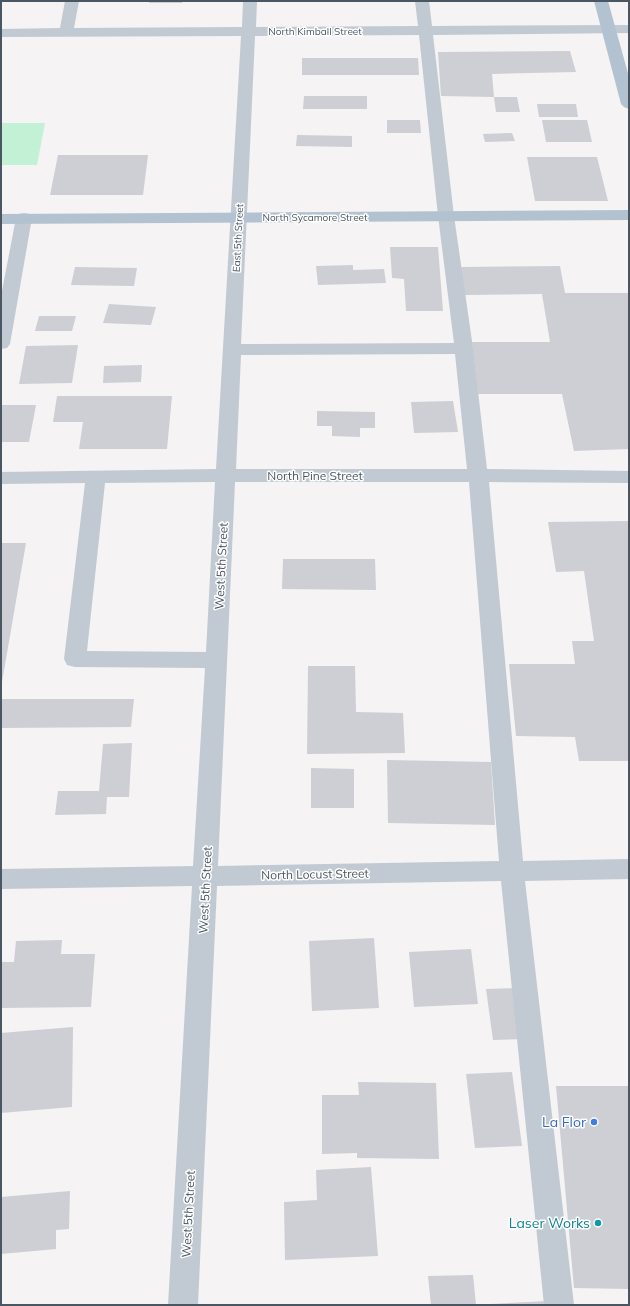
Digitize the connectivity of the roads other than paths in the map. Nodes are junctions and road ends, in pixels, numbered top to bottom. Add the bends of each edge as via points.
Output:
1 (72, 1) edge
2 (250, 1) edge
3 (422, 1) edge
4 (601, 1) edge
5 (609, 29) junction
6 (629, 29) edge
7 (425, 30) junction
8 (1, 32) edge
9 (66, 32) junction
10 (248, 32) junction
11 (626, 85) edge
12 (629, 104) edge
13 (629, 215) edge
14 (446, 216) junction
15 (239, 217) junction
16 (24, 218) junction
17 (1, 219) edge
18 (1, 344) edge
19 (464, 348) junction
20 (232, 350) junction
21 (226, 475) junction
22 (478, 475) junction
23 (96, 476) junction
24 (629, 477) edge
25 (1, 478) edge
26 (216, 660) junction
27 (629, 869) edge
28 (512, 871) junction
29 (206, 876) junction
30 (1, 879) edge
31 (183, 1305) edge
32 (559, 1305) edge

1 - 9 street
2 - 10 street, East 5th Street
3 - 7 street
4 - 5 main road
5 - 6 street, North Kimball Street
5 - 7 street, North Kimball Street
5 - 11 main road
7 - 10 street, North Kimball Street
7 - 14 street
8 - 9 street, North Kimball Street
9 - 10 street, North Kimball Street
10 - 15 street, East 5th Street
11 - 12 main road
13 - 14 main road, North Sycamore Street
14 - 15 main road, North Sycamore Street
14 - 19 street
15 - 16 main road, North Sycamore Street
15 - 20 street, East 5th Street
16 - 17 main road, North Sycamore Street
16 - 18 street
19 - 20 street
19 - 22 street
20 - 21 street, East 5th Street
21 - 22 street, North Pine Street
21 - 23 street, North Pine Street
21 - 26 street, West 5th Street
22 - 24 street, North Pine Street
22 - 28 street
23 - 25 street, North Pine Street
23 - 26 street via 75,660
26 - 29 street, West 5th Street
27 - 28 street, North Locust Street
28 - 29 street, North Locust Street
28 - 32 street
29 - 30 street, North Locust Street
29 - 31 street, West 5th Street

